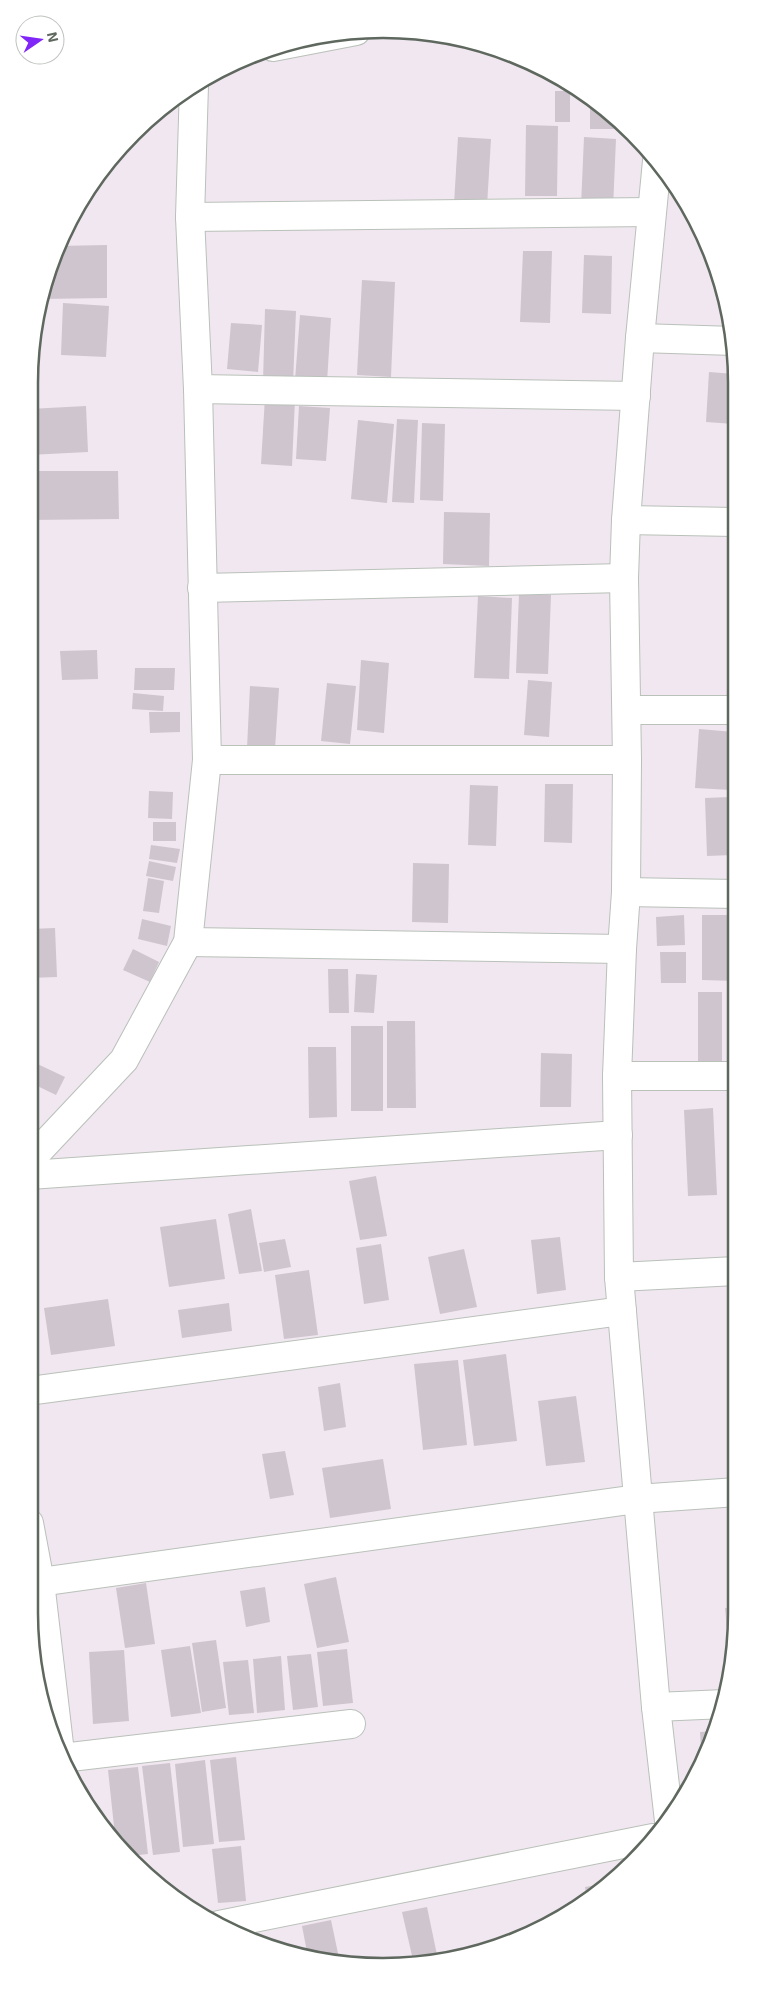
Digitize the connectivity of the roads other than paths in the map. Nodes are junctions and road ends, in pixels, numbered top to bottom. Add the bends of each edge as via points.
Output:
1 (194, 94) edge
2 (656, 172) edge
3 (652, 212) junction
4 (190, 217) junction
5 (640, 338) junction
6 (726, 341) edge
7 (198, 389) junction
8 (636, 396) junction
9 (626, 520) junction
10 (728, 522) edge
11 (624, 578) junction
12 (202, 588) junction
13 (627, 710) junction
14 (728, 710) edge
15 (207, 760) junction
16 (627, 760) junction
17 (626, 892) junction
18 (728, 894) edge
19 (188, 942) junction
20 (622, 949) junction
21 (617, 1076) junction
22 (728, 1076) edge
23 (618, 1135) junction
24 (38, 1151) edge
25 (38, 1174) edge
26 (728, 1270) edge
27 (619, 1277) junction
28 (622, 1311) junction
29 (38, 1390) edge
30 (728, 1493) edge
31 (637, 1499) junction
32 (38, 1571) edge
33 (40, 1582) junction
34 (716, 1704) edge
35 (656, 1707) junction
36 (351, 1724) dead end
37 (57, 1725) edge
38 (70, 1757) edge
39 (667, 1808) edge
40 (643, 1840) edge
41 (232, 1923) edge

1 - 4 street
2 - 3 street
3 - 4 street
3 - 5 street
4 - 7 street
5 - 6 street
5 - 8 street
7 - 8 street
7 - 12 street
8 - 9 street
9 - 10 street
9 - 11 street
11 - 12 street
11 - 13 street
12 - 15 street
13 - 14 street
13 - 16 street
15 - 16 street
15 - 19 street
16 - 17 street
17 - 18 street
17 - 20 street
19 - 20 street
19 - 24 street via 124,1060
20 - 21 street
21 - 22 street
21 - 23 street
23 - 25 street
23 - 27 street
26 - 27 street
27 - 28 street
28 - 29 street
28 - 31 street
30 - 31 street
31 - 33 street
31 - 35 street
32 - 33 street
33 - 37 street
34 - 35 street
35 - 39 street
36 - 38 street
40 - 41 street

